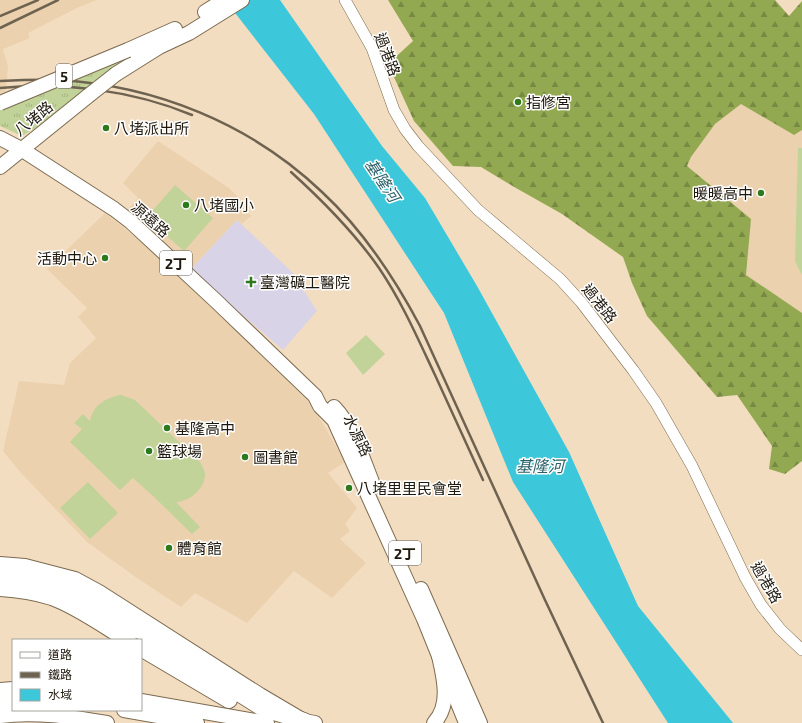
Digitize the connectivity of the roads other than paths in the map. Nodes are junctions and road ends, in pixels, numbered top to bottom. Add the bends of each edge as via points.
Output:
1 (224, 0) edge
2 (242, 0) edge
3 (345, 0) edge
4 (186, 29) junction
5 (0, 103) edge
6 (0, 138) edge
7 (21, 149) junction
8 (0, 167) edge
9 (315, 396) junction
10 (0, 564) edge
11 (0, 576) edge
12 (0, 588) edge
13 (126, 639) edge
14 (142, 649) edge
15 (802, 650) edge
16 (439, 656) junction
17 (12, 689) edge
18 (0, 690) edge
19 (142, 701) edge
20 (12, 702) edge
21 (0, 703) edge
22 (133, 711) edge
23 (0, 716) edge
24 (190, 717) edge
25 (310, 722) edge
26 (107, 723) edge
27 (267, 723) edge
28 (270, 723) edge
29 (434, 723) edge
30 (466, 723) edge
31 (480, 723) edge

1 - 4 main road, 5
2 - 4 main road, 5
3 - 15 street, 過港路 via 372,48 394,110 405,129 478,210 560,279 582,302 656,403 692,466 761,605 780,629
4 - 5 main road, 5, bridge
4 - 7 main road, 八堵路 / 5, bridge via 116,74
6 - 7 main road, 源遠路 / 2丁
7 - 8 main road, 八堵路 / 5
7 - 9 main road, 源遠路 / 2丁 via 131,222
9 - 16 main road, 水源路 / 2丁 via 320,406 334,420
9 - 31 main road, 水源路 / 2丁 via 326,400 334,407 348,425
10 - 25 main road via 25,566 75,579 260,695
11 - 25 highway via 31,579 66,588 99,605 264,709
12 - 13 highway via 52,597
14 - 28 highway
16 - 29 main road via 444,703 441,714
16 - 30 main road, 水源路 / 2丁
17 - 18 main road
19 - 24 main road
20 - 21 main road
22 - 24 main road
23 - 26 main road via 42,714
24 - 27 main road

